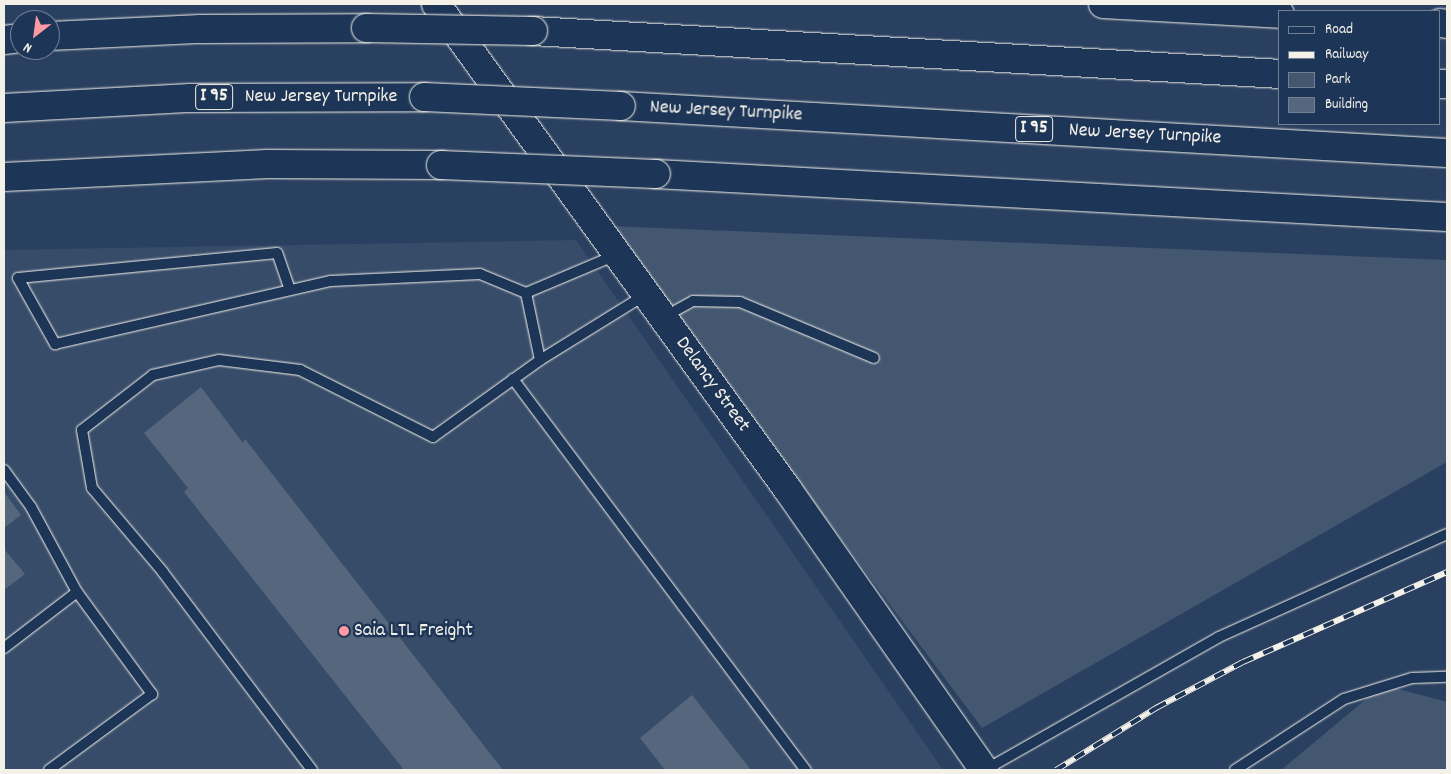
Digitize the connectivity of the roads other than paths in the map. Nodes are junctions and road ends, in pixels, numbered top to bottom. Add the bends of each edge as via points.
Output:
1 (436, 4) edge
2 (1103, 4) edge
3 (1278, 14) edge
4 (60, 36) edge
5 (1278, 74) edge
6 (4, 108) edge
7 (1447, 153) edge
8 (4, 177) edge
9 (1447, 217) edge
10 (617, 254) junction
11 (290, 290) junction
12 (526, 293) junction
13 (646, 294) junction
14 (663, 317) junction
15 (874, 358) dead end
16 (540, 360) junction
17 (513, 379) junction
18 (4, 470) edge
19 (1447, 534) edge
20 (77, 592) junction
21 (4, 648) edge
22 (1447, 677) edge
23 (49, 770) edge
24 (312, 770) edge
25 (806, 770) edge
26 (984, 770) edge
27 (1234, 770) edge

1 - 10 main road, Delancy Street
2 - 3 main road
4 - 5 main road, bridge via 366,28 533,31
6 - 7 main road, New Jersey Turnpike / I 95, bridge via 191,98 424,97
8 - 9 main road, bridge via 240,164 442,165
10 - 12 lane
10 - 13 main road, Delancy Street
11 - 11 lane via 55,344 18,278 278,253
11 - 12 lane via 331,281 480,274
12 - 16 lane
13 - 14 main road, Delancy Street
13 - 16 lane
14 - 15 lane via 693,301 740,302
14 - 26 main road, Delancy Street
16 - 17 lane
17 - 24 lane via 433,437 300,370 219,360 153,375 82,430 92,488 163,572
17 - 25 lane
18 - 20 lane via 32,507
19 - 26 lane via 1219,637
20 - 21 lane
20 - 23 lane via 152,694
22 - 27 lane via 1412,678 1344,699

